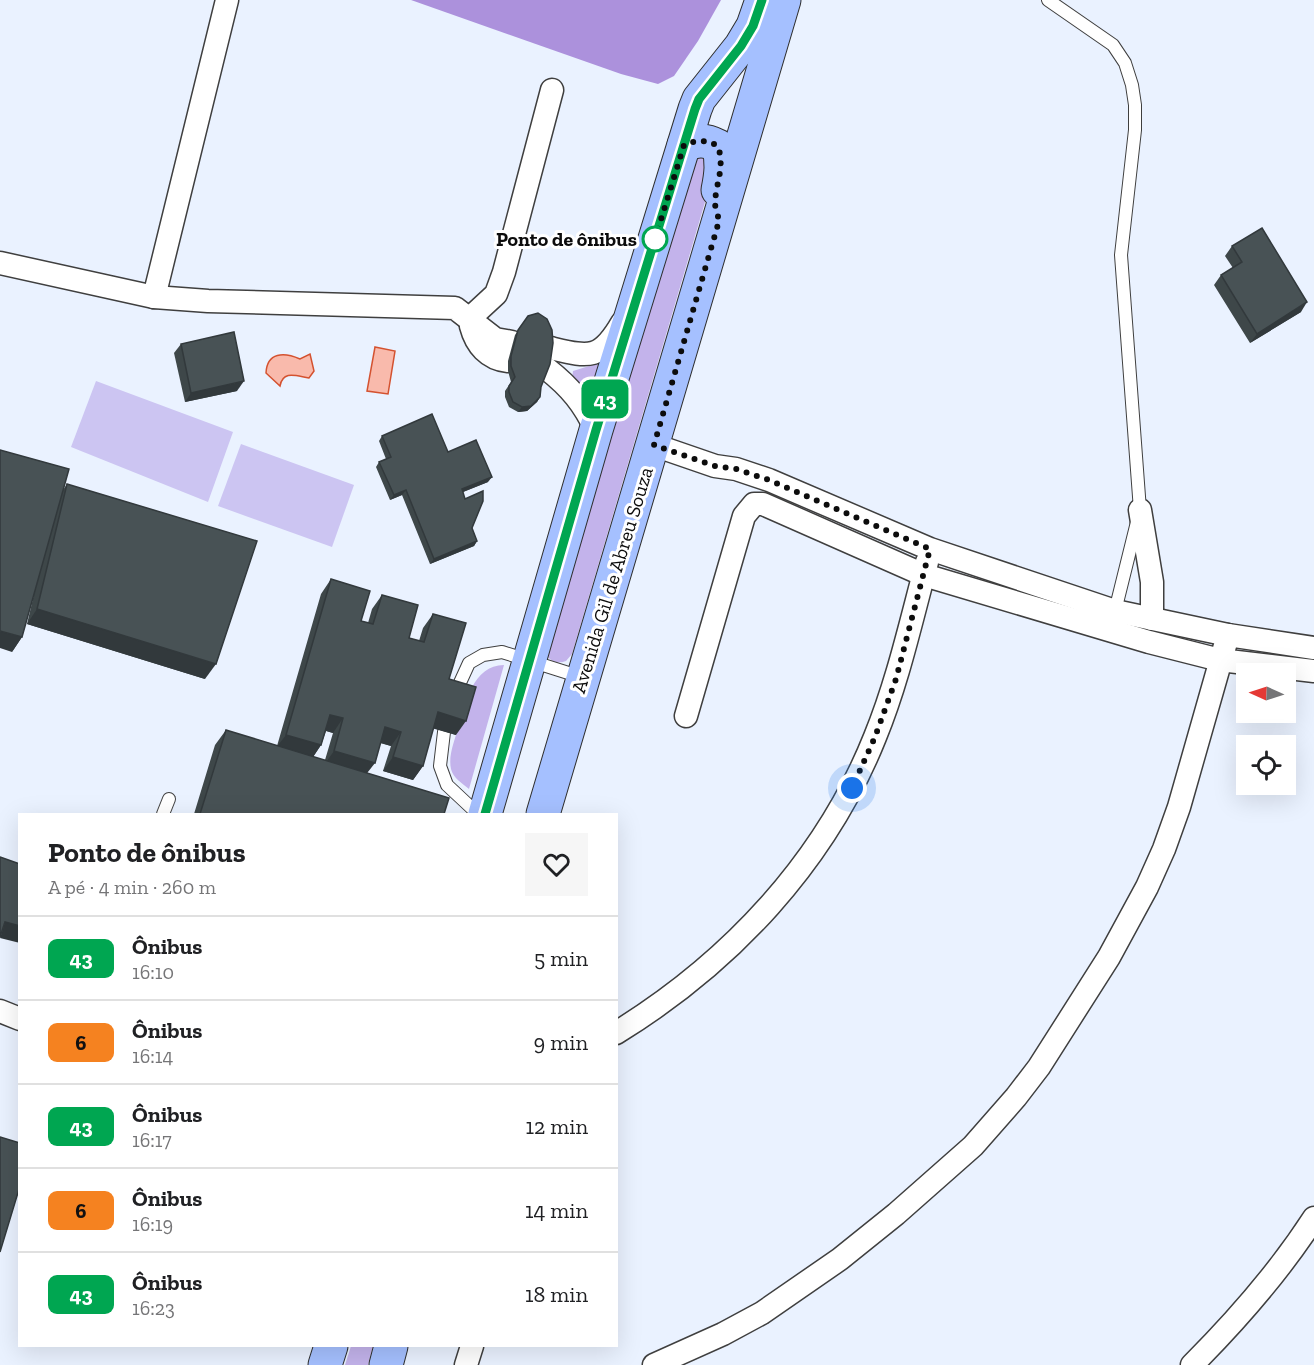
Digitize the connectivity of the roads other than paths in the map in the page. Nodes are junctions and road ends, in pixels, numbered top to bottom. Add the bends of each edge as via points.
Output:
1 (227, 0) edge
2 (762, 0) edge
3 (784, 0) edge
4 (1048, 0) edge
5 (552, 90) dead end
6 (684, 145) junction
7 (719, 221) junction
8 (0, 263) edge
9 (154, 297) junction
10 (636, 298) junction
11 (469, 319) junction
12 (510, 352) edge
13 (596, 430) junction
14 (654, 445) junction
15 (1140, 510) junction
16 (930, 549) junction
17 (924, 575) junction
18 (1115, 611) junction
19 (1152, 619) junction
20 (1228, 635) junction
21 (1314, 648) edge
22 (1220, 660) junction
23 (529, 661) junction
24 (1314, 671) edge
25 (582, 678) junction
26 (453, 698) edge
27 (686, 716) dead end
28 (444, 732) edge
29 (169, 799) dead end
30 (163, 813) edge
31 (477, 813) edge
32 (485, 813) edge
33 (543, 813) edge
34 (0, 1011) edge
35 (18, 1018) edge
36 (618, 1033) edge
37 (1314, 1218) edge
38 (331, 1347) edge
39 (391, 1347) edge
40 (472, 1347) edge
41 (325, 1365) edge
42 (386, 1365) edge
43 (466, 1365) edge
44 (654, 1365) edge
45 (1192, 1365) edge

1 - 9 street
2 - 6 street via 741,46 699,99
3 - 7 street, Avenida Gil de Abreu Souza
4 - 15 lane via 1113,45 1125,63 1132,85 1135,130 1121,255
5 - 11 street via 504,272 496,294
6 - 7 street via 698,140 718,146 722,172 715,204
6 - 10 street
7 - 14 street, Avenida Gil de Abreu Souza
8 - 9 street
9 - 11 street via 208,302 447,307
10 - 13 street
10 - 13 street via 607,345 597,352 548,359 578,396
11 - 12 street
13 - 23 street
14 - 16 street via 769,480
14 - 25 street, Avenida Gil de Abreu Souza
15 - 18 lane
15 - 19 street via 1152,582
16 - 17 street
16 - 18 street
17 - 22 street
17 - 27 street via 763,504 754,504 744,516
17 - 36 street via 896,679 875,737 826,833 801,870 734,943 674,995
18 - 19 street
19 - 20 street
20 - 21 street
20 - 22 street
22 - 24 street
22 - 44 street via 1179,807 1147,887 1109,957 1040,1067 1016,1097 973,1146 840,1259 762,1313
23 - 25 lane
23 - 26 lane via 502,652 483,655 469,663
23 - 32 street
25 - 33 street, Avenida Gil de Abreu Souza
28 - 31 lane via 440,766 447,785
29 - 30 lane
34 - 35 street
37 - 45 street via 1235,1322
38 - 41 street
39 - 42 street
40 - 43 street

